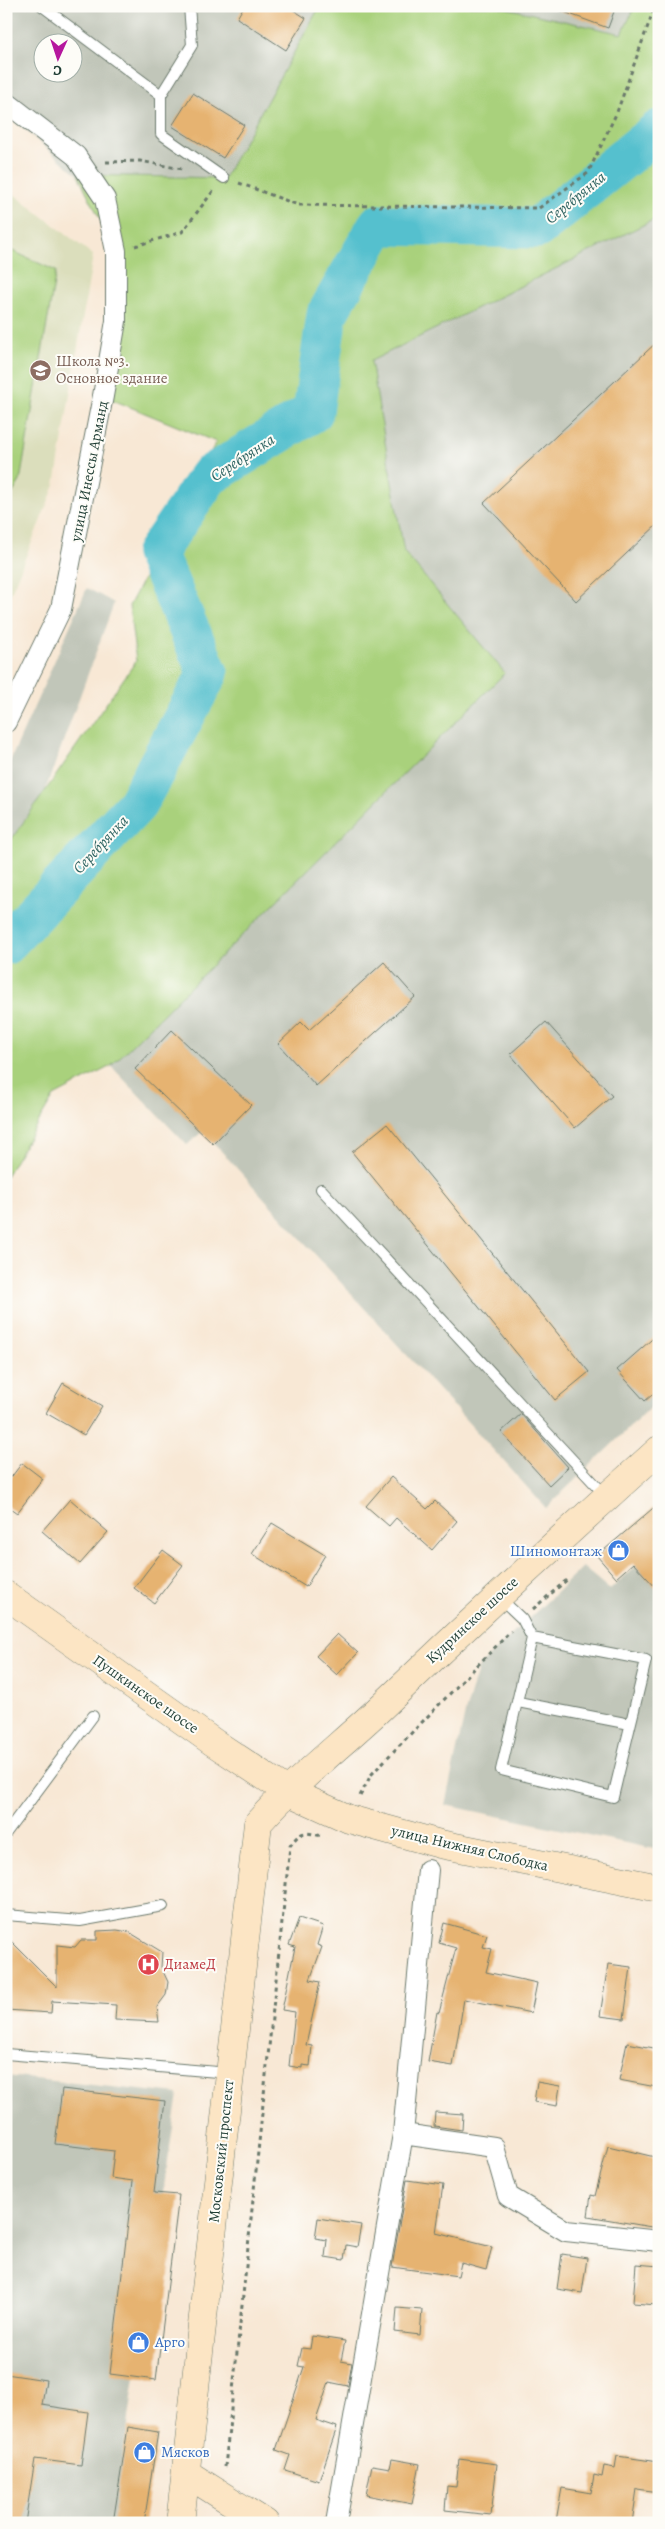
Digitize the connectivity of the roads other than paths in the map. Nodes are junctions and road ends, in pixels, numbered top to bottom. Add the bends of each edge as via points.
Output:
1 (42, 6) edge
2 (189, 6) edge
3 (161, 96) junction
4 (6, 102) edge
5 (224, 178) road end
6 (6, 722) edge
7 (321, 1189) dead end
8 (659, 1450) edge
9 (607, 1497) junction
10 (6, 1595) edge
11 (498, 1595) junction
12 (532, 1638) junction
13 (518, 1702) junction
14 (93, 1716) dead end
15 (630, 1724) junction
16 (287, 1791) junction
17 (6, 1833) edge
18 (428, 1870) dead end
19 (659, 1888) edge
20 (163, 1906) dead end
21 (6, 1914) edge
22 (6, 2054) edge
23 (230, 2073) junction
24 (403, 2134) junction
25 (659, 2241) edge
26 (186, 2473) junction
27 (180, 2523) edge
28 (265, 2523) edge
29 (336, 2523) edge

1 - 3 lane
2 - 3 lane via 192,45
3 - 5 lane via 161,134
4 - 6 street, улица Инессы Арманд via 76,156 106,199 116,251 116,321 61,609
7 - 9 lane
8 - 9 main road, Кудринское шоссе
9 - 11 main road, Кудринское шоссе
10 - 16 main road, Пушкинское шоссе
11 - 12 lane via 522,1619
11 - 16 main road, Кудринское шоссе
12 - 13 lane
12 - 15 lane via 646,1660
13 - 15 lane
13 - 15 lane via 501,1770 613,1797
14 - 17 lane
16 - 19 main road, улица Нижняя Слободка via 356,1821 440,1844
16 - 23 main road, Московский проспект via 258,1824
18 - 24 street
20 - 21 lane via 80,1921
22 - 23 lane
23 - 26 main road, Московский проспект
24 - 25 street via 494,2147 508,2196 566,2231
24 - 29 street
26 - 27 main road, Московский проспект
26 - 28 main road

